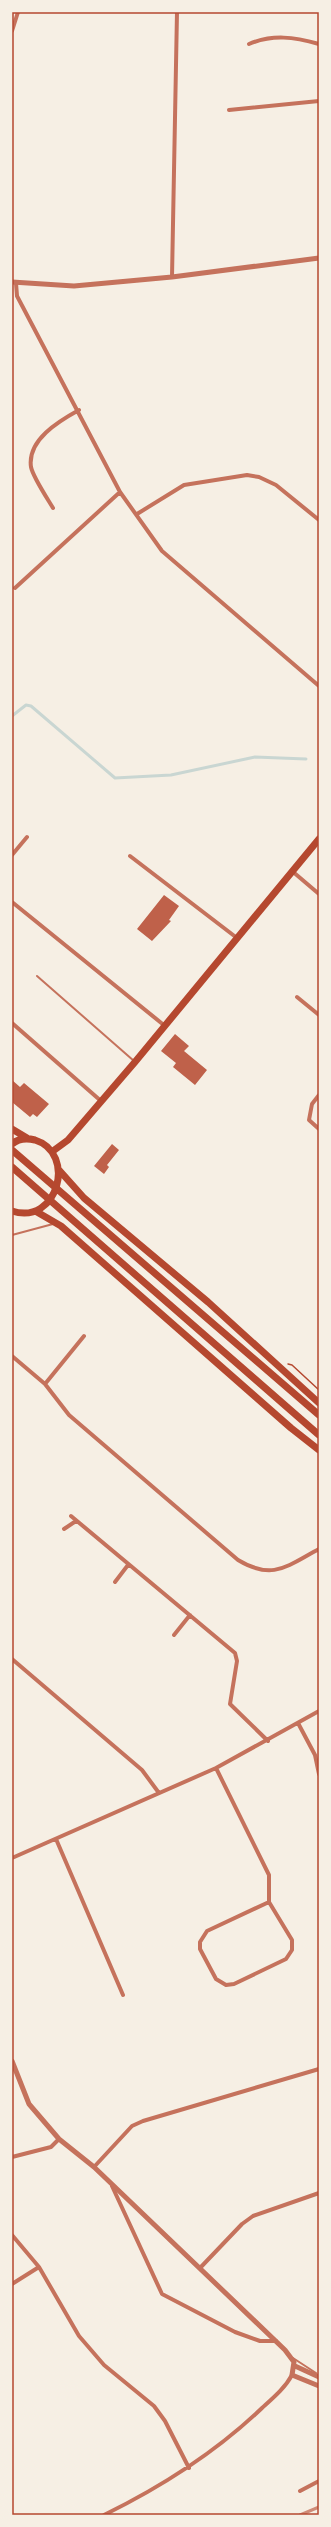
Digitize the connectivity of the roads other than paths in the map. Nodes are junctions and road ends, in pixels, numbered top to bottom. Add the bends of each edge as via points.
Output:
1 (18, 12) edge
2 (177, 12) edge
3 (12, 31) edge
4 (248, 44) dead end
5 (319, 44) edge
6 (319, 102) edge
7 (229, 110) dead end
8 (319, 258) edge
9 (172, 277) junction
10 (14, 282) edge
11 (79, 410) junction
12 (120, 492) junction
13 (53, 508) dead end
14 (137, 514) junction
15 (319, 520) edge
16 (15, 588) dead end
17 (319, 686) edge
18 (26, 837) dead end
19 (319, 839) edge
20 (12, 855) edge
21 (130, 856) dead end
22 (292, 872) junction
23 (319, 894) edge
24 (12, 902) edge
25 (237, 938) junction
26 (37, 976) dead end
27 (297, 997) dead end
28 (319, 1015) edge
29 (12, 1023) edge
30 (165, 1026) junction
31 (135, 1062) junction
32 (319, 1095) edge
33 (101, 1101) junction
34 (319, 1129) edge
35 (12, 1130) edge
36 (29, 1139) junction
37 (14, 1143) edge
38 (12, 1150) edge
39 (53, 1151) junction
40 (12, 1167) edge
41 (59, 1170) junction
42 (40, 1210) junction
43 (12, 1211) edge
44 (20, 1214) junction
45 (12, 1219) edge
46 (56, 1223) junction
47 (12, 1236) edge
48 (84, 1336) dead end
49 (12, 1356) edge
50 (45, 1384) junction
51 (319, 1403) edge
52 (319, 1415) edge
53 (291, 1428) junction
54 (319, 1435) edge
55 (319, 1450) edge
56 (319, 1453) edge
57 (71, 1516) dead end
58 (76, 1521) junction
59 (64, 1529) dead end
60 (319, 1548) edge
61 (128, 1565) junction
62 (115, 1582) dead end
63 (190, 1615) junction
64 (174, 1635) dead end
65 (12, 1659) edge
66 (319, 1711) edge
67 (298, 1723) junction
68 (268, 1741) junction
69 (216, 1768) junction
70 (319, 1774) edge
71 (159, 1793) junction
72 (56, 1839) junction
73 (12, 1858) edge
74 (269, 1902) junction
75 (122, 1995) dead end
76 (12, 2061) edge
77 (319, 2070) edge
78 (59, 2139) junction
79 (12, 2157) edge
80 (94, 2167) junction
81 (111, 2184) junction
82 (319, 2193) edge
83 (12, 2235) edge
84 (39, 2267) junction
85 (200, 2268) junction
86 (12, 2284) edge
87 (276, 2342) junction
88 (290, 2356) junction
89 (295, 2366) junction
90 (292, 2375) junction
91 (319, 2376) edge
92 (319, 2386) edge
93 (189, 2468) junction
94 (319, 2481) edge
95 (300, 2491) dead end
96 (104, 2515) edge

1 - 3 street
2 - 9 street
4 - 5 street via 265,37 283,36
6 - 7 street
8 - 9 street
9 - 10 street via 74,286
10 - 11 street via 17,296
11 - 12 street
11 - 13 street via 57,422 32,454 31,468
12 - 14 street
12 - 16 street
14 - 15 street via 184,486 247,476 259,477 276,485
14 - 17 street via 162,551
18 - 20 street
19 - 22 main road
21 - 25 street
22 - 23 street
22 - 25 main road
24 - 30 street
25 - 30 main road
26 - 31 lane
27 - 28 street
29 - 33 street
30 - 31 main road
31 - 33 main road
32 - 34 street via 312,1104 309,1120
33 - 39 main road via 68,1140
35 - 36 main road
36 - 37 main road
36 - 39 main road via 38,1141
38 - 52 main road
39 - 41 main road via 57,1157
40 - 54 main road
41 - 42 main road via 52,1194
41 - 51 main road via 84,1198 208,1302
42 - 44 main road
42 - 46 main road
43 - 44 main road
44 - 45 main road
46 - 47 lane
46 - 53 main road
48 - 50 street
49 - 50 street
50 - 60 street via 70,1415 238,1560 261,1571 276,1570
53 - 55 main road
53 - 56 street
57 - 58 street
58 - 59 street
58 - 61 street
61 - 62 street
61 - 63 street
63 - 64 street
63 - 68 street via 235,1653 238,1661 230,1704
65 - 71 street via 142,1770
66 - 67 street
67 - 68 street
67 - 70 street via 315,1755
68 - 69 street
69 - 71 street
69 - 74 street via 269,1875
71 - 72 street
72 - 73 street
72 - 75 street
74 - 74 street via 292,1940 292,1950 286,1958 234,1984 220,1983 200,1949 203,1936 207,1931
76 - 78 street via 29,2104
77 - 80 street via 143,2121 132,2126
78 - 79 street via 51,2147
78 - 80 street
80 - 81 street
81 - 85 street
81 - 87 street via 162,2294 235,2332 260,2341
82 - 85 street via 253,2216
83 - 84 street
84 - 86 street
84 - 93 street via 79,2336 104,2365 154,2406 165,2421
85 - 87 street
87 - 88 street
88 - 89 street
88 - 91 lane
89 - 90 street
89 - 91 street
90 - 92 street
90 - 93 street via 283,2388 241,2428
93 - 96 street
94 - 95 street

